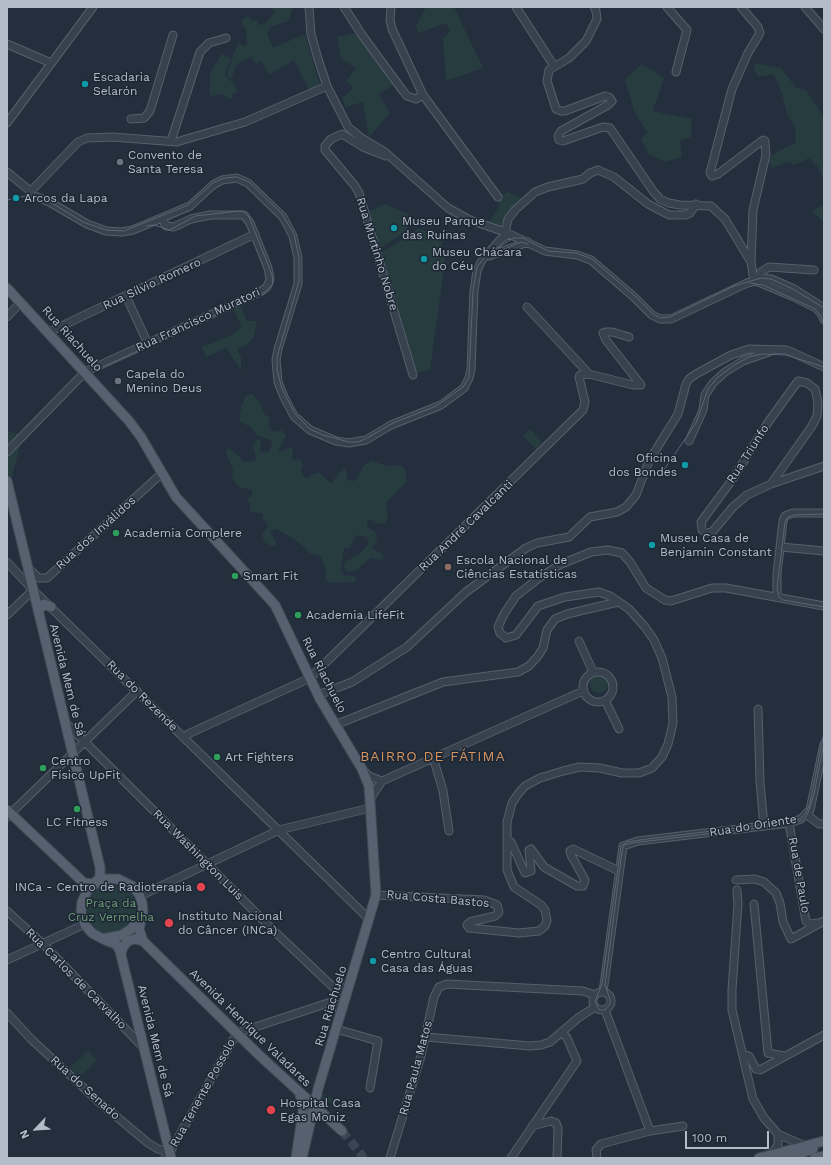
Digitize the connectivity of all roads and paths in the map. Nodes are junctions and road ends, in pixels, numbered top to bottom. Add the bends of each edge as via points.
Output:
1 (94, 7) edge
2 (309, 7) edge
3 (344, 7) edge
4 (391, 7) edge
5 (516, 7) edge
6 (594, 7) edge
7 (667, 7) edge
8 (741, 7) edge
9 (805, 7) edge
10 (824, 29) edge
11 (173, 35) dead end
12 (226, 38) dead end
13 (7, 44) edge
14 (51, 63) junction
15 (554, 66) junction
16 (676, 72) dead end
17 (327, 86) junction
18 (423, 95) junction
19 (130, 119) dead end
20 (7, 123) edge
21 (171, 141) junction
22 (390, 156) junction
23 (7, 172) edge
24 (30, 196) dead end
25 (498, 197) dead end
26 (696, 204) junction
27 (162, 218) junction
28 (504, 232) junction
29 (255, 234) junction
30 (752, 235) junction
31 (739, 241) junction
32 (528, 242) junction
33 (486, 257) junction
34 (751, 262) junction
35 (814, 270) dead end
36 (756, 280) junction
37 (7, 288) edge
38 (126, 296) junction
39 (21, 302) junction
40 (527, 307) dead end
41 (824, 308) edge
42 (7, 317) edge
43 (824, 320) edge
44 (49, 332) junction
45 (630, 337) dead end
46 (148, 344) junction
47 (775, 351) junction
48 (824, 367) edge
49 (86, 372) junction
50 (589, 374) junction
51 (413, 375) dead end
52 (689, 441) dead end
53 (7, 452) edge
54 (824, 466) edge
55 (161, 474) junction
56 (7, 481) edge
57 (771, 484) junction
58 (824, 513) edge
59 (781, 547) junction
60 (824, 551) edge
61 (7, 562) edge
62 (29, 569) junction
63 (34, 590) junction
64 (779, 597) junction
65 (618, 602) junction
66 (52, 606) junction
67 (824, 606) edge
68 (38, 611) junction
69 (7, 615) edge
70 (580, 640) dead end
71 (593, 672) junction
72 (310, 678) junction
73 (137, 691) junction
74 (583, 691) junction
75 (318, 695) junction
76 (605, 700) junction
77 (758, 709) dead end
78 (65, 722) junction
79 (335, 724) junction
80 (619, 729) dead end
81 (184, 738) junction
82 (85, 742) junction
83 (824, 744) edge
84 (72, 754) junction
85 (433, 757) junction
86 (362, 769) junction
87 (382, 780) junction
88 (370, 803) junction
89 (8, 813) edge
90 (807, 815) junction
91 (789, 823) junction
92 (824, 824) edge
93 (764, 826) junction
94 (279, 830) junction
95 (449, 831) dead end
96 (508, 840) junction
97 (207, 864) junction
98 (619, 871) junction
99 (736, 880) dead end
100 (95, 883) junction
101 (737, 890) dead end
102 (376, 894) junction
103 (140, 896) junction
104 (754, 904) dead end
105 (7, 911) edge
106 (142, 916) junction
107 (369, 919) junction
108 (823, 922) edge
109 (84, 924) junction
110 (103, 939) junction
111 (143, 941) junction
112 (43, 944) junction
113 (121, 954) junction
114 (7, 960) edge
115 (350, 984) junction
116 (333, 987) junction
117 (603, 992) junction
118 (596, 995) junction
119 (328, 1003) junction
120 (595, 1007) junction
121 (605, 1010) junction
122 (7, 1013) edge
123 (340, 1017) junction
124 (336, 1029) junction
125 (562, 1032) junction
126 (237, 1033) junction
127 (824, 1035) edge
128 (426, 1037) junction
129 (144, 1048) junction
130 (743, 1055) junction
131 (784, 1056) junction
132 (370, 1088) dead end
133 (299, 1093) junction
134 (314, 1106) junction
135 (532, 1126) junction
136 (682, 1126) dead end
137 (342, 1131) tunnel mouth
138 (650, 1131) junction
139 (778, 1134) junction
140 (824, 1140) edge
141 (804, 1146) junction
142 (824, 1146) edge
143 (771, 1155) junction
144 (169, 1156) edge
145 (824, 1156) edge
146 (296, 1158) edge
147 (302, 1158) edge
148 (390, 1158) edge
149 (511, 1158) edge
150 (557, 1158) edge
151 (597, 1158) edge
152 (759, 1158) edge
153 (787, 1158) edge
154 (815, 1158) edge

1 - 14 street
2 - 17 street via 311,34
3 - 18 street via 407,96 416,99
4 - 18 street via 392,29
5 - 15 street
6 - 15 street via 597,19 586,41 569,58
7 - 16 street via 687,30
8 - 30 street via 760,33 732,89 710,173 712,176 718,174 765,141 766,155 753,210
9 - 10 street
11 - 19 street via 150,111 144,118
12 - 21 street via 209,44 200,52
13 - 14 street
14 - 20 street
15 - 26 street via 547,74 547,81 556,109 565,111 605,96 609,96 612,101 608,106 561,131 559,140 563,141 603,127 610,128 660,199 668,203
17 - 21 street via 245,122 183,140
17 - 22 street via 348,127
18 - 25 street
21 - 23 street via 87,138 78,142 32,190
22 - 28 street via 448,208 470,220
22 - 51 street, Rua Murtinho Nobre via 363,147 342,134 324,146 359,193
24 - 27 street via 51,202 83,223 109,232 129,231
26 - 28 street via 686,215 669,215 648,204 614,177 598,170 583,179 535,192 514,210
26 - 31 street via 710,206 718,211
27 - 29 street, Rua Francisco Muratori via 166,226 174,227 198,217 242,214 248,219
27 - 33 street via 190,206 213,185 229,178 248,183 283,217 295,242 299,271 295,296 278,349 278,382 288,405 302,423 323,436 349,443 366,440 391,424 441,405 464,388 469,378 472,359 476,276 480,264
28 - 32 street
28 - 33 street
29 - 38 street, Rua Sílvio Romero
29 - 46 street, Rua Francisco Muratori via 269,272 266,288
30 - 31 street
30 - 34 street
31 - 34 street
32 - 33 street
32 - 36 street via 545,251 577,254 591,260 652,315 662,320 671,319
34 - 36 street
35 - 36 street via 769,267 761,272
36 - 41 street via 771,279 794,289
36 - 43 street via 816,308
37 - 39 main road, Rua Riachuelo
38 - 44 street, Rua Sílvio Romero
38 - 46 street
39 - 42 street
39 - 44 main road, Rua Riachuelo
40 - 50 street
44 - 49 main road, Rua Riachuelo
45 - 50 street via 612,332 603,333 641,385
46 - 49 street, Rua Francisco Muratori
47 - 48 street via 793,352
47 - 52 street via 743,361 713,383 705,395 702,410
47 - 75 street via 738,352 689,379 675,420 648,461 636,495 622,510 590,517 569,537 537,543 526,548 466,592 407,647 352,682
49 - 53 street
49 - 55 main road, Rua Riachuelo via 137,431
50 - 72 street, Rua André Cavalcanti via 581,374 579,377 585,402 583,410
54 - 57 street
55 - 62 street, Rua dos Inválidos via 47,578 39,578
55 - 72 main road, Rua Riachuelo via 184,507 275,605
56 - 62 main road, Avenida Mem de Sá
57 - 57 street, Rua Triunfo via 812,426 818,409 817,394 810,385 798,381 701,522 703,531 713,531 740,500
58 - 59 street via 793,513 785,516
59 - 60 street
59 - 64 street via 777,574
61 - 63 street, Rua do Rezende
62 - 63 main road, Avenida Mem de Sá
63 - 66 street, Rua do Rezende
63 - 68 main road, Avenida Mem de Sá
63 - 69 street
64 - 65 street via 712,588 671,601 665,600 646,588 622,553 600,550 559,565 539,578 516,596 498,627 502,636 510,638 516,635 538,606 565,597 599,592
64 - 67 street
65 - 79 street via 555,619 547,630 543,648 538,656 529,666 518,672 438,684
65 - 96 street via 629,609 645,627 662,658 672,697 673,723 662,757 652,768 639,773 580,767 550,774 533,782 518,794 512,803 507,822
66 - 68 main road via 44,604
66 - 73 street, Rua do Rezende
68 - 78 main road, Avenida Mem de Sá
70 - 71 street
71 - 74 street via 585,678
71 - 76 street via 605,674 612,680 613,690
72 - 75 main road, Rua Riachuelo
72 - 81 street, Rua André Cavalcanti
73 - 81 street, Rua do Rezende
73 - 82 street
74 - 76 street via 589,699
74 - 85 street
75 - 79 main road, Rua Riachuelo
76 - 80 street
77 - 93 street
78 - 82 street, Rua Washington Luis
78 - 84 main road, Avenida Mem de Sá
79 - 86 main road, Rua Riachuelo
81 - 94 street, Rua do Rezende
82 - 84 street
82 - 97 street, Rua Washington Luis
83 - 90 street, Rua do Oriente via 818,779
84 - 89 street
84 - 100 main road, Avenida Mem de Sá via 100,867 101,876
85 - 87 street
85 - 95 street via 443,791
86 - 87 street via 368,776
86 - 88 main road, Rua Riachuelo via 369,786
87 - 88 street
88 - 94 street
88 - 102 main road, Rua Riachuelo
89 - 100 main road via 83,882
90 - 91 street, Rua do Oriente
90 - 92 street via 819,824
91 - 93 street, Rua do Oriente
91 - 108 street, Rua de Paulo via 806,920 810,924
93 - 98 street, Rua do Oriente via 625,844
94 - 97 street
94 - 107 street, Rua do Rezende
96 - 98 street via 525,873 531,871 531,849 544,867 577,886 583,886 585,880 571,855 570,851 573,849
96 - 102 street, Rua Costa Bastos via 507,870 510,881 519,892 541,905 547,915 545,926 539,931 519,933 469,928 467,925 470,922 495,916 500,912 497,905 489,902
97 - 103 street
97 - 116 street, Rua Washington Luis
98 - 117 street
99 - 108 street, Rua de Paulo via 755,879 770,887 778,898 783,922 793,939
100 - 103 main road via 106,878 121,880 132,886
100 - 109 main road via 86,891 82,902
101 - 130 street via 732,1010
102 - 107 main road, Rua Riachuelo
103 - 106 main road
104 - 131 street via 768,1053
105 - 112 street, Rua Carlos de Carvalho
106 - 110 main road via 122,935
106 - 111 main road via 139,929
107 - 115 main road, Rua Riachuelo
109 - 110 main road via 92,933
109 - 112 street
110 - 113 main road via 116,944
111 - 113 main road via 128,941
111 - 126 main road, Avenida Henrique Valadares
112 - 114 street
112 - 129 street, Rua Carlos de Carvalho
113 - 129 main road, Avenida Mem de Sá
115 - 116 street via 340,990
115 - 123 main road, Rua Riachuelo
116 - 119 street via 334,995
117 - 118 street
117 - 121 street via 611,999
118 - 120 street via 593,1001
118 - 128 street, Rua Paula Matos via 583,991 443,984 436,991
119 - 123 street via 333,1002 339,1008
119 - 126 street
120 - 121 street
120 - 125 street
121 - 138 street
122 - 144 street, Rua do Senado via 32,1040 99,1102 148,1143
123 - 124 main road, Rua Riachuelo
124 - 132 street via 378,1041
124 - 134 main road, Rua Riachuelo
125 - 128 street via 550,1042 530,1046
125 - 135 street via 577,1061
126 - 133 main road, Avenida Henrique Valadares
126 - 144 street, Rua Tenente Possolo
127 - 131 street
128 - 148 street, Rua Paula Matos
129 - 144 main road, Avenida Mem de Sá
130 - 131 street via 749,1056 756,1069 760,1070
130 - 139 street via 753,1099 764,1118
133 - 134 main road, Avenida Henrique Valadares
133 - 146 main road via 303,1111
134 - 137 main road, Avenida Henrique Valadares
134 - 147 main road, Rua Riachuelo
135 - 149 street
135 - 150 street via 551,1121 556,1123
136 - 138 street
138 - 151 street via 601,1144 596,1150
139 - 141 street
139 - 143 street via 778,1145
140 - 141 main road
141 - 143 main road
142 - 153 main road
143 - 152 main road
145 - 154 main road

